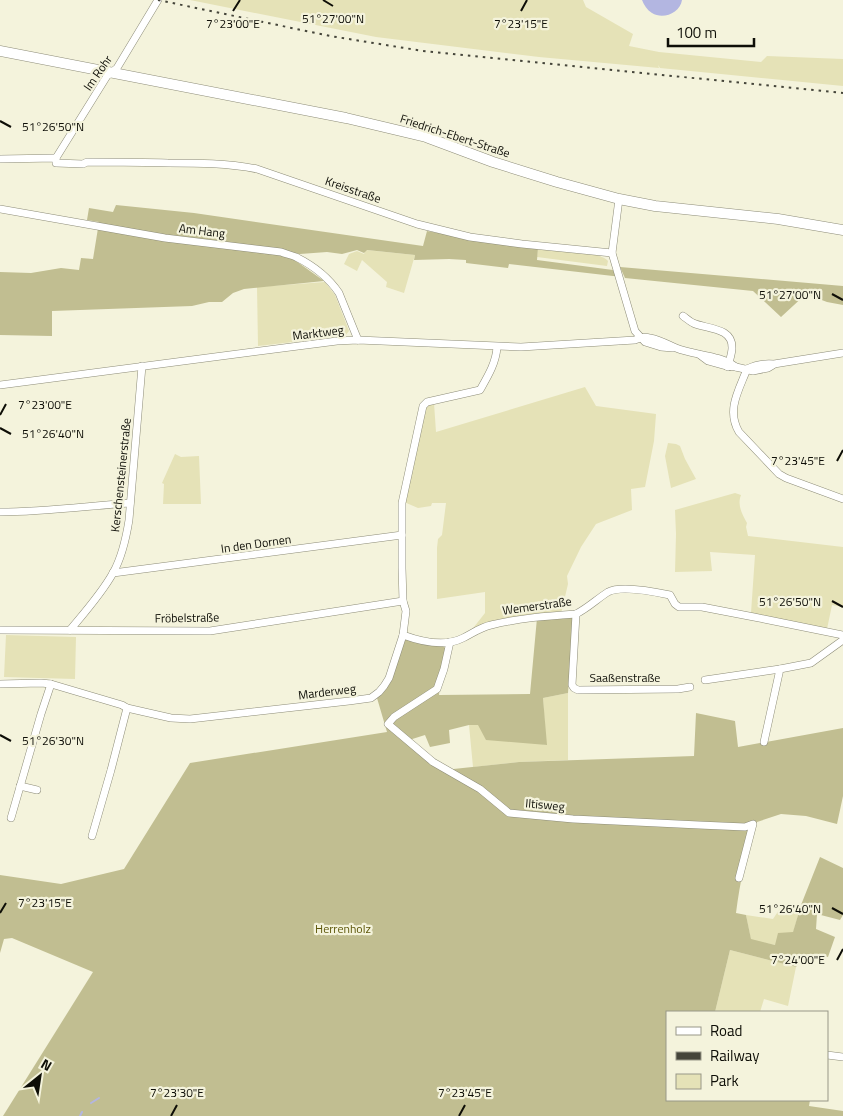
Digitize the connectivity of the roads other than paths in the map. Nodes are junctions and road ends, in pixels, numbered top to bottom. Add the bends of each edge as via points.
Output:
1 (158, 0) edge
2 (0, 51) edge
3 (111, 73) junction
4 (56, 158) junction
5 (0, 159) edge
6 (619, 199) junction
7 (0, 209) edge
8 (843, 230) edge
9 (612, 253) junction
10 (683, 316) dead end
11 (640, 338) junction
12 (358, 340) junction
13 (497, 347) junction
14 (843, 352) edge
15 (728, 364) junction
16 (142, 366) junction
17 (747, 369) junction
18 (0, 384) edge
19 (843, 499) edge
20 (130, 504) junction
21 (0, 512) edge
22 (402, 535) junction
23 (113, 574) junction
24 (403, 601) junction
25 (576, 614) junction
26 (0, 630) edge
27 (70, 630) junction
28 (403, 635) junction
29 (843, 635) edge
30 (843, 640) edge
31 (450, 642) junction
32 (780, 669) junction
33 (705, 680) dead end
34 (0, 684) edge
35 (51, 684) junction
36 (690, 687) dead end
37 (127, 708) junction
38 (764, 742) dead end
39 (20, 786) junction
40 (37, 790) dead end
41 (11, 818) dead end
42 (92, 836) dead end
43 (739, 878) dead end
44 (828, 1055) edge
45 (843, 1057) edge

1 - 3 street, Im Rohr
2 - 3 street, Friedrich-Ebert-Straße
3 - 4 street, Im Rohr
3 - 6 street, Friedrich-Ebert-Straße via 426,137 502,165
4 - 5 street, Kreisstraße
4 - 9 street, Kreisstraße via 56,163 191,163 257,168 417,224 461,235
6 - 8 street, Friedrich-Ebert-Straße
6 - 9 street
7 - 12 street, Am Hang via 165,238 281,252 295,257 335,287
9 - 11 street via 635,331
10 - 15 street via 728,336 733,349
11 - 13 street, Marktweg
11 - 15 street via 662,341 708,361
12 - 13 street, Marktweg
12 - 16 street, Marktweg
13 - 22 street, Marderweg via 497,357 480,390 427,402 423,406 402,503
14 - 17 street
15 - 17 street
16 - 18 street, Marktweg
16 - 20 street, Kerschensteinerstraße
17 - 19 street via 734,403 733,420 739,432 779,474
20 - 21 street
20 - 23 street, Kerschensteinerstraße via 127,533
22 - 23 street, In den Dornen
22 - 24 street, Marderweg
23 - 27 street, Kerschensteinerstraße
24 - 27 street, Fröbelstraße via 210,631
24 - 28 street, Marderweg via 406,611
25 - 29 street, Wemerstraße via 615,590 672,593 679,607 702,607
25 - 31 street, Wemerstraße via 521,618 480,628
25 - 36 street, Saaßenstraße via 574,688
26 - 27 street, Fröbelstraße
28 - 31 street, Wemerstraße via 427,642
28 - 37 street, Marderweg via 389,678 371,698 190,719
30 - 32 street via 811,663
31 - 43 street, Iltisweg via 436,689 388,724 433,762 480,789 509,813 745,827 754,824
32 - 33 street
32 - 38 street
34 - 35 street, Marderweg
35 - 37 street, Marderweg
35 - 39 street
37 - 42 street
39 - 40 street
39 - 41 street
44 - 45 street

